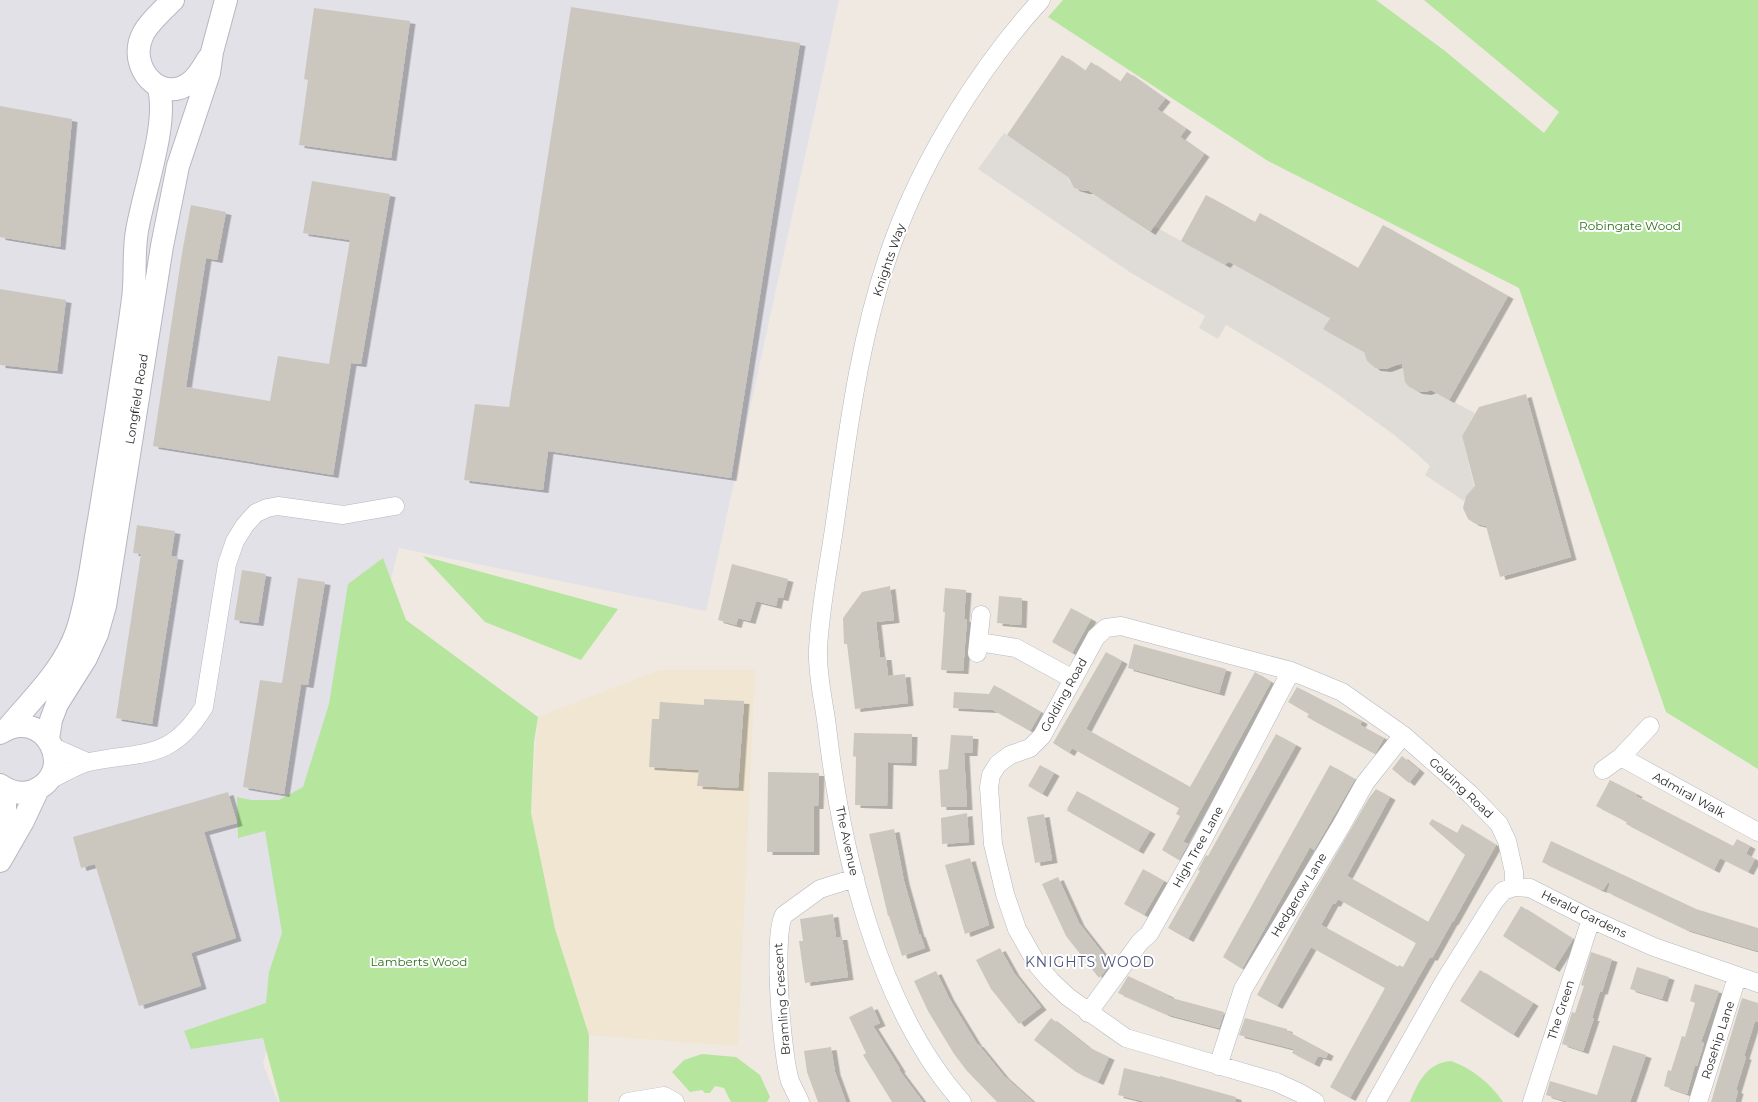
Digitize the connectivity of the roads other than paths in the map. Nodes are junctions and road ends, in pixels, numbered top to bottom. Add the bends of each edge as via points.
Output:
1 (173, 0) edge
2 (226, 0) edge
3 (1041, 0) edge
4 (212, 52) junction
5 (158, 86) junction
6 (395, 506) dead end
7 (830, 556) joint
8 (981, 615) dead end
9 (1291, 671) junction
10 (1073, 679) junction
11 (1650, 726) dead end
12 (3, 731) edge
13 (1403, 735) junction
14 (50, 743) junction
15 (1620, 757) junction
16 (87, 762) junction
17 (1603, 770) dead end
18 (42, 785) junction
19 (3, 787) edge
20 (1758, 832) edge
21 (0, 854) edge
22 (0, 861) edge
23 (855, 878) junction
24 (1514, 887) junction
25 (1591, 919) junction
26 (1737, 977) junction
27 (1758, 983) edge
28 (1088, 1013) junction
29 (1218, 1066) junction
30 (628, 1102) edge
31 (675, 1102) edge
32 (800, 1102) edge
33 (962, 1102) edge
34 (1315, 1102) edge
35 (1376, 1102) edge
36 (1532, 1102) edge
37 (1698, 1102) edge

1 - 5 street via 143,34 138,54 144,73
2 - 4 street, Longfield Road
3 - 7 street, Knights Way via 990,64 947,130 923,174 894,240 869,320 858,373
4 - 5 street, Longfield Road via 191,82 176,88
4 - 14 street, Longfield Road via 209,73 178,166 162,246 104,606 97,634 86,658 57,704 51,720
5 - 12 street, Longfield Road via 162,96 159,131 137,232 133,297 84,604 66,654 47,682
6 - 16 street via 343,515 278,506 256,513 235,541 227,564 204,706 195,720 183,735 166,746 145,754
7 - 23 street, The Avenue via 818,655 830,751
8 - 10 street via 978,648 1016,648
9 - 10 street, Golding Road via 1121,626 1106,628 1096,637
9 - 13 street, Golding Road via 1342,692
9 - 28 street, High Tree Lane via 1149,934
10 - 28 street, Golding Road via 1042,736 1030,748 1010,755 998,764 988,787 993,844 1017,929 1051,982
11 - 15 street
12 - 14 street via 18,726 29,727 40,731
13 - 24 street, Golding Road via 1499,824 1507,841
13 - 29 street, Hedgerow Lane via 1365,783 1243,989
14 - 16 street
14 - 18 street, Longfield Road via 55,765
15 - 17 street
15 - 20 street, Admiral Walk
16 - 18 street
18 - 19 street via 27,793 16,793
18 - 22 street
19 - 21 street via 5,820
23 - 32 street, Bramling Crescent via 820,889 781,920 778,952 782,1042 790,1080
23 - 33 street, The Avenue via 888,978 913,1030
24 - 25 street, Herald Gardens via 1530,888
24 - 35 street via 1503,891 1494,902
25 - 26 street, Herald Gardens via 1654,947
25 - 36 street, The Green
26 - 27 street, Herald Gardens
26 - 37 street, Rosehip Lane
28 - 29 street, Golding Road via 1126,1038
29 - 34 street, Golding Road via 1276,1082
30 - 31 street via 664,1096

